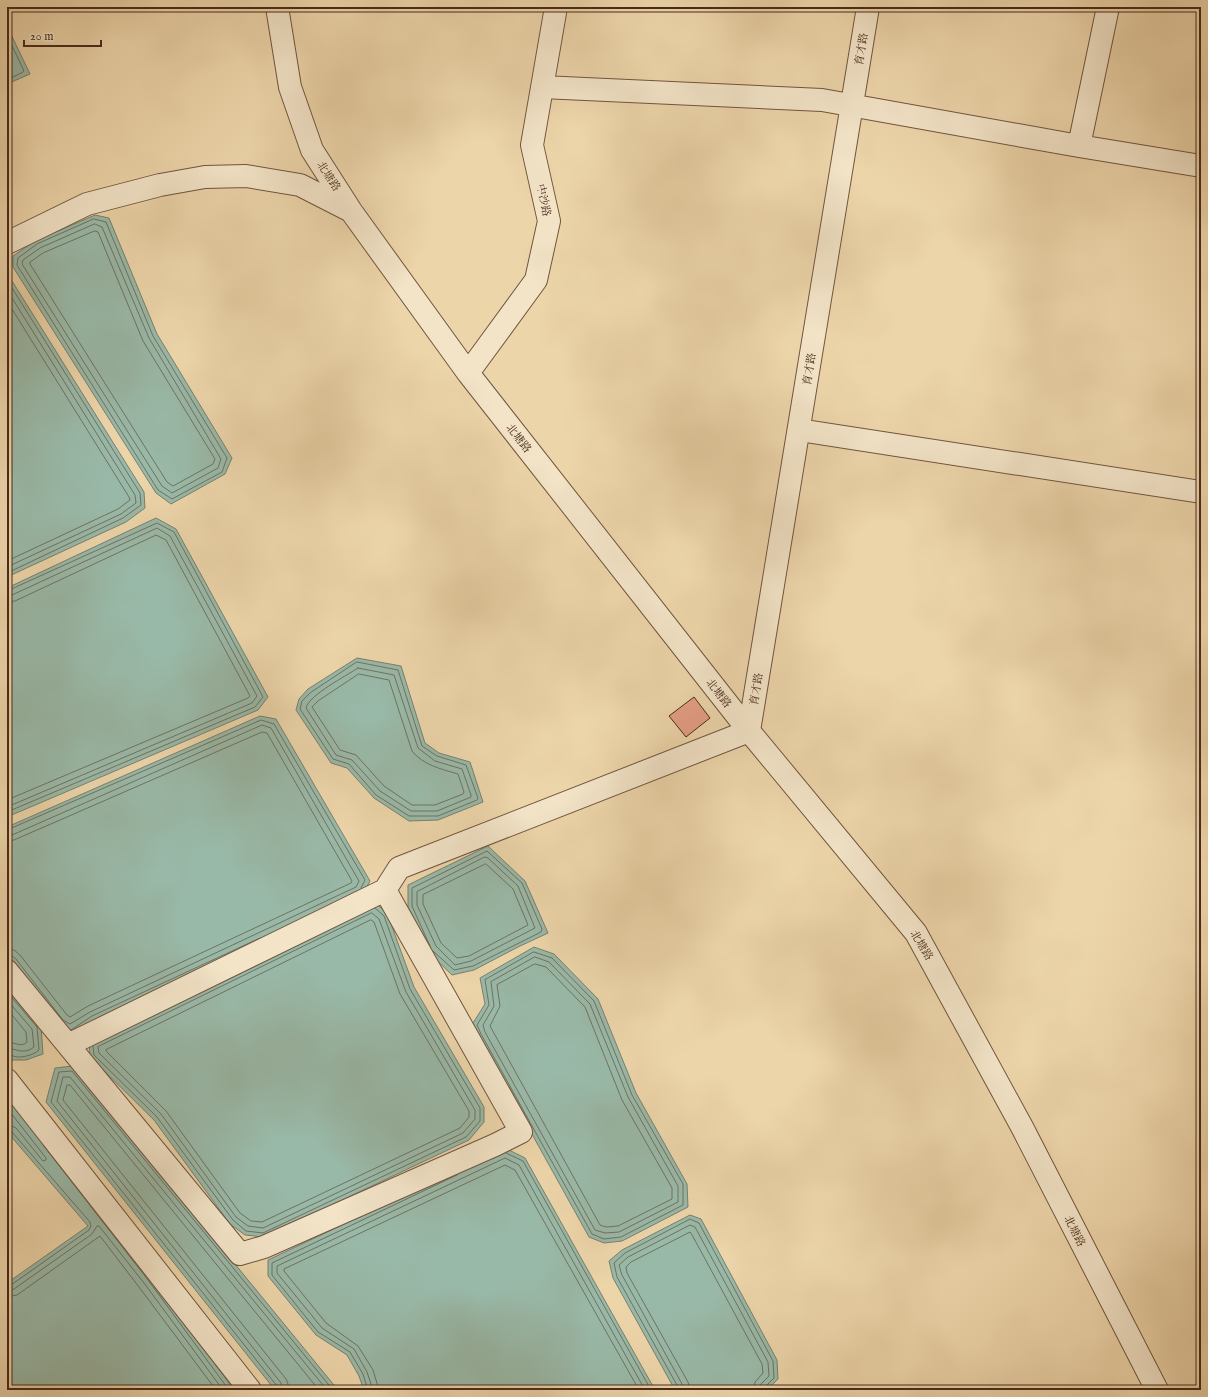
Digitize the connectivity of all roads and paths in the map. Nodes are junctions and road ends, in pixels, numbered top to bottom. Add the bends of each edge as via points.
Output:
1 (277, 7) edge
2 (556, 7) edge
3 (868, 7) edge
4 (1108, 7) edge
5 (542, 87) junction
6 (852, 106) junction
7 (1079, 146) junction
8 (1201, 166) edge
9 (351, 211) junction
10 (7, 243) edge
11 (468, 373) junction
12 (799, 430) junction
13 (1201, 492) edge
14 (750, 731) junction
15 (385, 890) junction
16 (7, 971) edge
17 (68, 1045) junction
18 (7, 1080) edge
19 (250, 1390) edge
20 (1157, 1390) edge

1 - 9 street, 北塘路 via 290,87 312,150
2 - 5 street, 中沙路
3 - 6 street, 育才路
4 - 7 street
5 - 6 street via 822,100
5 - 11 street, 中沙路 via 532,145 549,221 536,280
6 - 7 street
6 - 12 street, 育才路
7 - 8 street
9 - 10 street via 300,186 246,176 204,177 160,185 88,204
9 - 11 street, 北塘路
11 - 14 street, 北塘路
12 - 13 street
12 - 14 street, 育才路
14 - 15 street via 399,868
14 - 20 street, 北塘路 via 916,933 1022,1127
15 - 17 street
15 - 17 street via 521,1132 264,1247 240,1254
16 - 17 street
18 - 19 street

